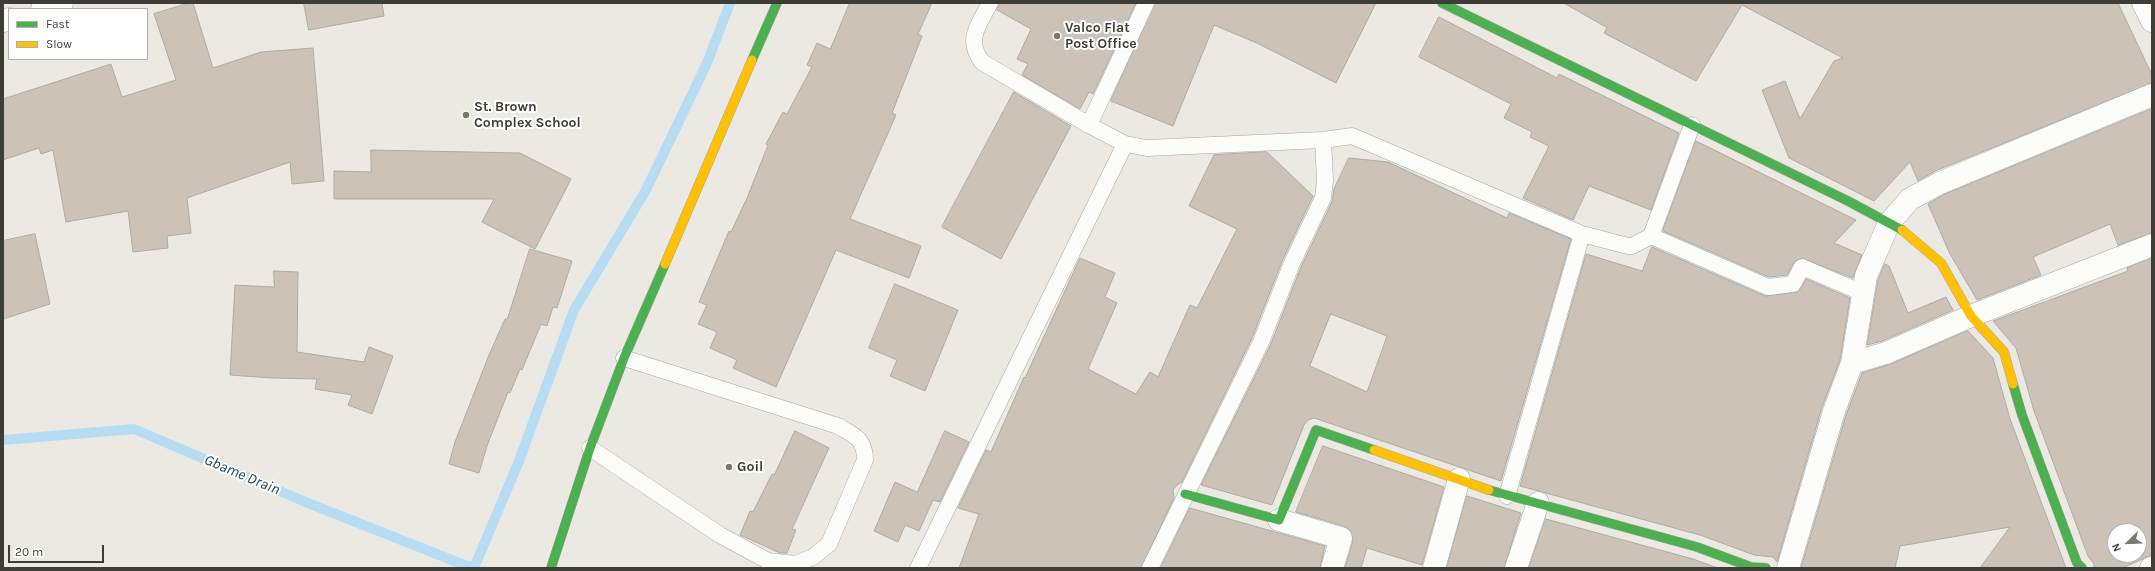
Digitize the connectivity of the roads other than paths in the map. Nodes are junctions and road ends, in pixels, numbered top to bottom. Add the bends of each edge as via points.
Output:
1 (62, 3) edge
2 (777, 3) edge
3 (990, 3) edge
4 (1146, 3) edge
5 (1442, 3) edge
6 (2143, 3) edge
7 (45, 8) edge
8 (2152, 22) edge
9 (2152, 95) edge
10 (1089, 125) junction
11 (1692, 125) junction
12 (1323, 140) junction
13 (1125, 144) junction
14 (1888, 223) junction
15 (1582, 234) junction
16 (1651, 236) junction
17 (2152, 245) edge
18 (1863, 293) junction
19 (1971, 316) junction
20 (624, 358) junction
21 (1852, 363) junction
22 (590, 448) junction
23 (1459, 479) junction
24 (1186, 494) junction
25 (1507, 496) junction
26 (1538, 503) junction
27 (1279, 520) junction
28 (551, 568) edge
29 (918, 568) edge
30 (1150, 568) edge
31 (1332, 568) edge
32 (1434, 568) edge
33 (1516, 568) edge
34 (1766, 568) edge
35 (1788, 568) edge
36 (2082, 568) edge

1 - 7 street
2 - 20 street
3 - 10 lane via 974,36 976,54 982,62
4 - 10 lane
5 - 11 street
6 - 8 street
9 - 14 street via 1940,183 1910,199
10 - 13 lane
11 - 14 street
11 - 16 lane
12 - 13 lane via 1147,148
12 - 15 lane via 1352,136
12 - 24 lane via 1323,198 1292,263 1261,342
13 - 29 lane
14 - 18 street via 1866,276
14 - 19 street via 1904,231 1941,263
15 - 16 lane via 1628,246
15 - 25 lane
16 - 18 lane via 1768,287 1793,284 1802,267
17 - 19 street
18 - 21 street
19 - 21 street via 1886,353
19 - 36 street via 2004,352 2022,415 2077,563
20 - 22 street
20 - 22 lane via 838,426 857,437 865,448 865,460 829,544 813,557 796,564 768,561 720,535
21 - 35 street via 1834,411
22 - 28 street
23 - 25 street
23 - 27 street via 1316,430
23 - 32 street
24 - 27 street
24 - 30 lane
25 - 26 street
26 - 33 street
26 - 34 street via 1697,547 1751,567
27 - 31 street via 1341,538

